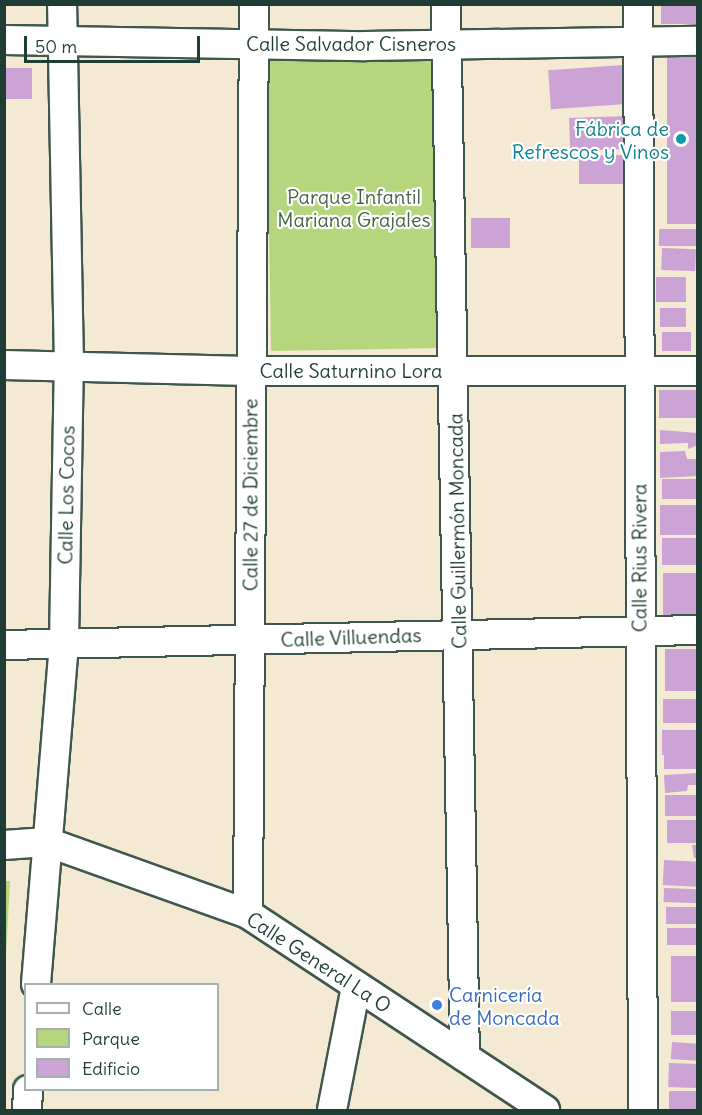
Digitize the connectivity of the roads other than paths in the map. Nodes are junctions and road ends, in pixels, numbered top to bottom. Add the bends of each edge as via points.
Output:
1 (62, 4) edge
2 (254, 4) edge
3 (446, 4) edge
4 (638, 4) edge
5 (4, 40) edge
6 (638, 40) junction
7 (698, 40) edge
8 (62, 41) junction
9 (253, 43) junction
10 (446, 44) junction
11 (4, 365) edge
12 (69, 365) junction
13 (454, 369) junction
14 (249, 371) junction
15 (698, 371) edge
16 (639, 372) junction
17 (640, 630) junction
18 (698, 630) edge
19 (459, 633) junction
20 (251, 640) junction
21 (64, 643) junction
22 (4, 645) edge
23 (47, 842) junction
24 (4, 845) edge
25 (248, 914) junction
26 (36, 983) edge
27 (356, 986) junction
28 (465, 1057) junction
29 (28, 1091) edge
30 (27, 1110) edge
31 (332, 1110) edge
32 (544, 1110) edge
33 (643, 1110) edge

1 - 8 street, Calle Los Cocos
2 - 9 street, Calle 27 de Diciembre
3 - 10 street, Calle Guillermón Moncada
4 - 6 street, Calle Rius Rivera
5 - 8 street, Calle Salvador Cisneros
6 - 7 street, Calle Salvador Cisneros
6 - 10 street, Calle Salvador Cisneros
6 - 16 street, Calle Rius Rivera
8 - 9 street, Calle Salvador Cisneros
8 - 12 street, Calle Los Cocos
9 - 10 street, Calle Salvador Cisneros
9 - 14 street, Calle 27 de Diciembre
10 - 13 street, Calle Guillermón Moncada
11 - 12 street, Calle Saturnino Lora
12 - 14 street, Calle Saturnino Lora
12 - 21 street, Calle Los Cocos
13 - 14 street, Calle Saturnino Lora
13 - 16 street, Calle Saturnino Lora
13 - 19 street, Calle Guillermón Moncada
14 - 20 street, Calle 27 de Diciembre
15 - 16 street, Calle Saturnino Lora
16 - 17 street, Calle Rius Rivera
17 - 18 street, Calle Villuendas
17 - 19 street, Calle Villuendas
17 - 33 street, Calle Rius Rivera
19 - 20 street, Calle Villuendas
19 - 28 street, Calle Guillermón Moncada
20 - 21 street, Calle Villuendas
20 - 25 street, Calle 27 de Diciembre
21 - 22 street, Calle Villuendas
21 - 23 street, Calle Los Cocos
23 - 24 street, Calle General La O
23 - 25 street, Calle General La O
23 - 26 street, Calle Los Cocos
25 - 27 street, Calle General La O
27 - 28 street, Calle General La O
27 - 31 street
28 - 32 street, Calle General La O
29 - 30 street

